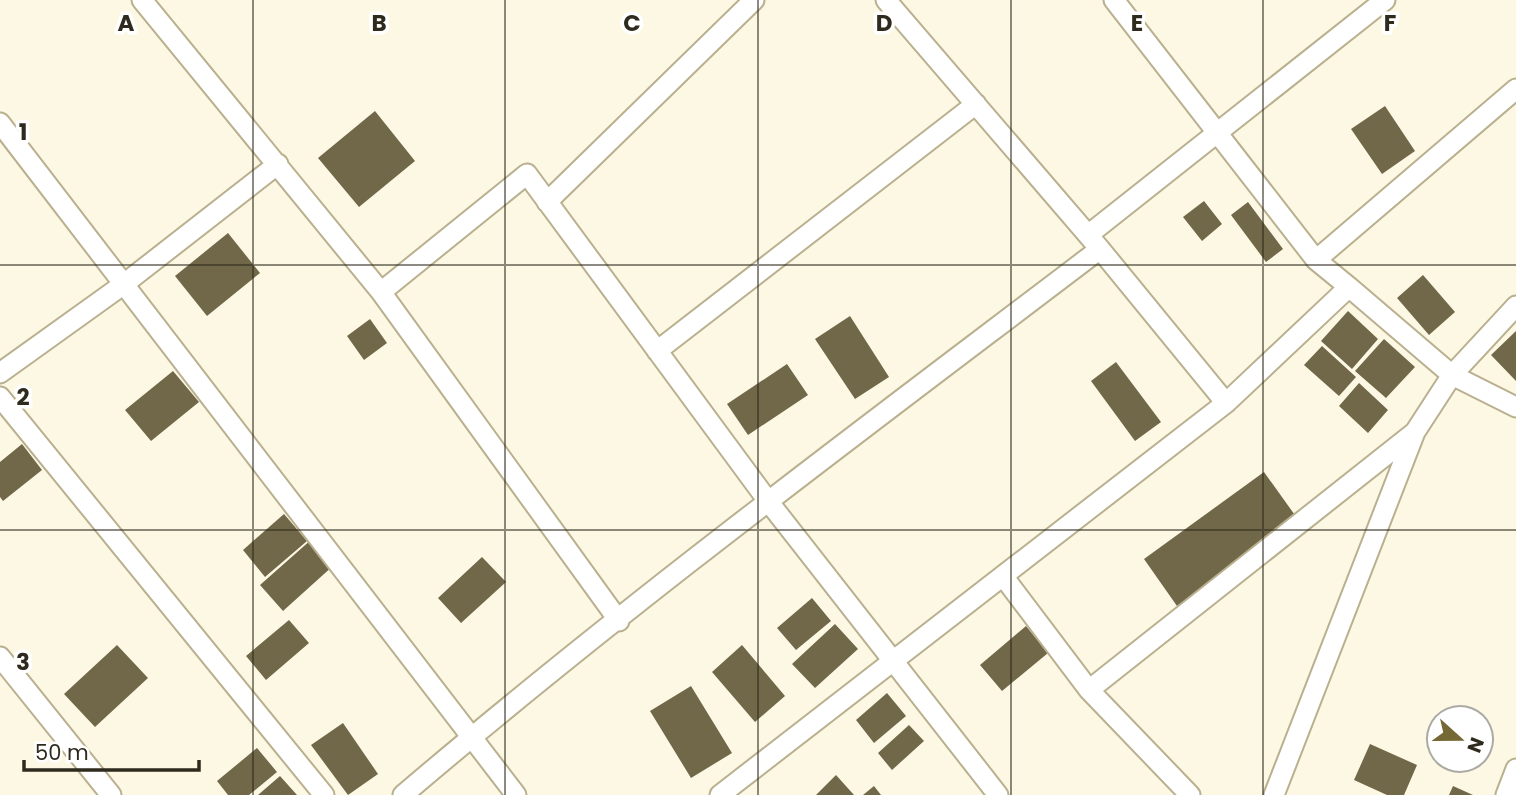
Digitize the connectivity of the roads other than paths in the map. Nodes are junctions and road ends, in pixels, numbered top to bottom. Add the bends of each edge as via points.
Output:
1 (142, 0) edge
2 (754, 0) edge
3 (886, 0) edge
4 (1114, 0) edge
5 (1385, 0) edge
6 (1516, 89) edge
7 (976, 104) junction
8 (0, 123) edge
9 (1217, 133) junction
10 (278, 164) junction
11 (547, 202) junction
12 (1094, 242) junction
13 (1316, 260) junction
14 (124, 284) junction
15 (1349, 287) junction
16 (381, 292) junction
17 (1516, 306) edge
18 (657, 351) junction
19 (0, 373) edge
20 (1452, 375) junction
21 (0, 397) edge
22 (1226, 403) junction
23 (1516, 407) edge
24 (1415, 432) junction
25 (768, 501) junction
26 (1003, 576) junction
27 (619, 621) junction
28 (0, 657) edge
29 (892, 662) junction
30 (1089, 690) junction
31 (472, 736) junction
32 (1516, 769) edge
33 (745, 788) edge
34 (111, 795) edge
35 (324, 795) edge
36 (403, 795) edge
37 (516, 795) edge
38 (720, 795) edge
39 (998, 795) edge
40 (1190, 795) edge
41 (1274, 795) edge
42 (1506, 795) edge

1 - 10 street
2 - 11 street
3 - 7 street
4 - 9 street
5 - 9 street
6 - 13 street
7 - 12 street
7 - 18 street
8 - 14 street
9 - 12 street
9 - 13 street
10 - 14 street
10 - 16 street
11 - 16 street via 527,174
11 - 18 street
12 - 22 street
12 - 25 street
13 - 15 street
14 - 19 street
14 - 31 street
15 - 20 street
15 - 22 street
16 - 27 street
17 - 20 street
18 - 25 street
20 - 23 street
20 - 24 street
21 - 35 street
22 - 26 street
24 - 30 street
24 - 41 street
25 - 27 street
25 - 29 street
26 - 29 street
26 - 30 street
27 - 31 street
28 - 34 street
29 - 33 street
29 - 39 street
30 - 40 street
31 - 36 street
31 - 37 street
32 - 42 street
33 - 38 street

